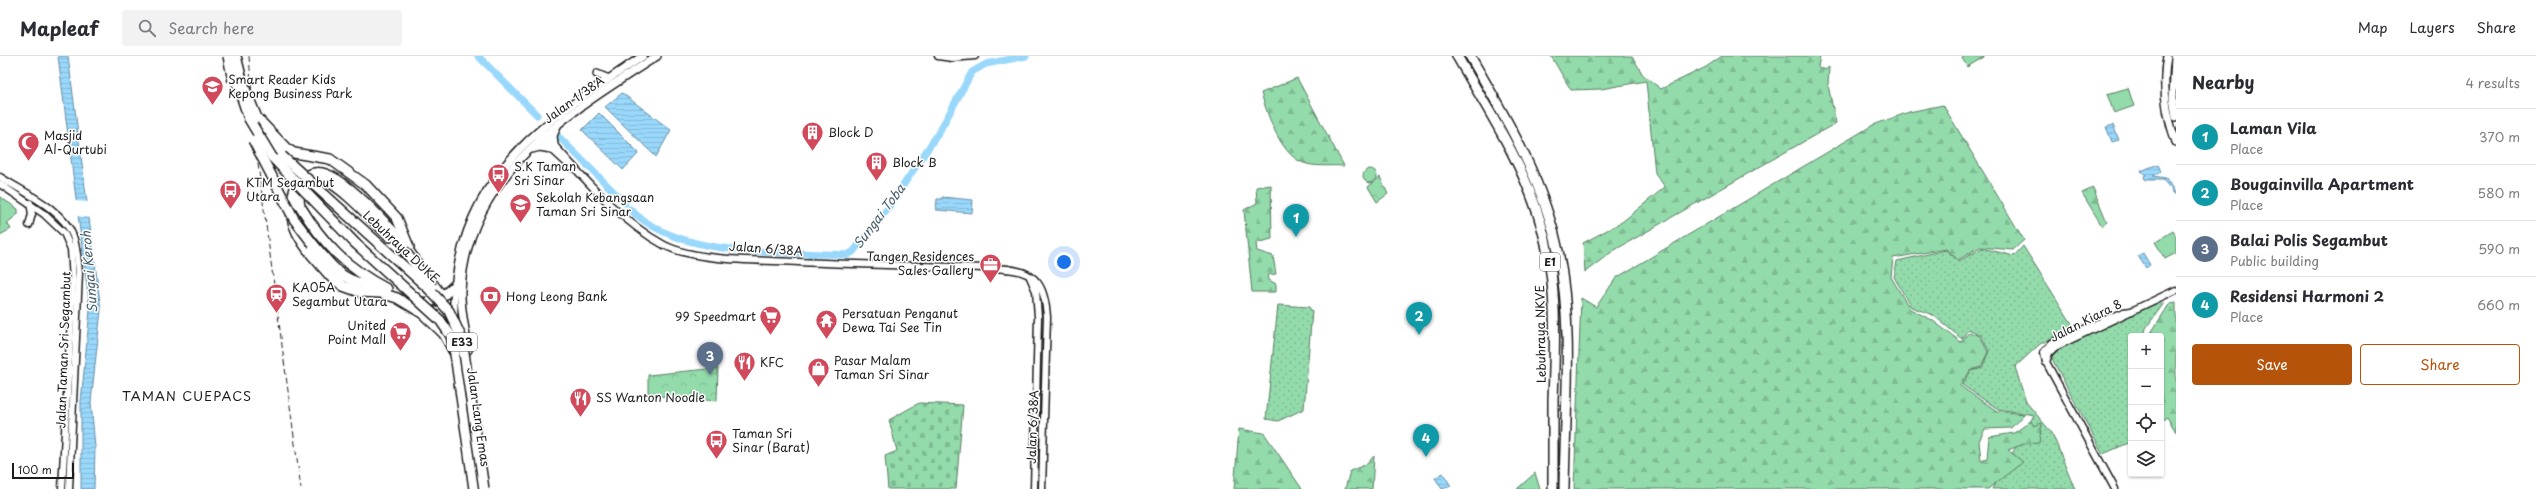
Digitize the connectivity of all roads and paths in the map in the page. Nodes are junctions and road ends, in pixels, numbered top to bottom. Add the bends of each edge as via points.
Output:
1 (229, 56) edge
2 (236, 56) edge
3 (643, 56) edge
4 (657, 56) edge
5 (938, 56) edge
6 (975, 56) edge
7 (1457, 56) edge
8 (1470, 56) edge
9 (2167, 56) edge
10 (2175, 56) edge
11 (628, 75) junction
12 (604, 84) junction
13 (588, 103) junction
14 (2176, 117) edge
15 (258, 118) junction
16 (560, 123) junction
17 (540, 135) junction
18 (2176, 142) edge
19 (552, 146) junction
20 (530, 149) junction
21 (0, 177) edge
22 (0, 184) edge
23 (30, 203) junction
24 (29, 225) dead end
25 (407, 250) junction
26 (1029, 276) junction
27 (455, 285) junction
28 (435, 287) junction
29 (387, 289) junction
30 (2176, 290) edge
31 (417, 301) junction
32 (1037, 301) junction
33 (1045, 302) junction
34 (444, 304) junction
35 (456, 350) junction
36 (62, 489) edge
37 (69, 489) edge
38 (476, 489) edge
39 (484, 489) edge
40 (1034, 489) edge
41 (1042, 489) edge
42 (1553, 489) edge
43 (1564, 489) edge
44 (2115, 489) edge

1 - 29 highway, bridge via 244,119 300,228 340,275 355,283
1 - 35 highway, E33, bridge via 249,119 272,157 355,243 440,320 451,336
2 - 15 highway, Lebuhraya DUKE / E33, bridge via 243,84
3 - 12 main road, Jalan 1/38A
4 - 11 main road, Jalan 1/38A
5 - 6 street
7 - 42 highway, Lebuhraya NKVE / E1 via 1521,171 1541,223 1547,247 1555,332
8 - 43 highway, Lebuhraya NKVE / E1 via 1531,168 1558,250 1566,308
9 - 18 main road via 2167,112
10 - 14 main road via 2173,98
11 - 12 main road
11 - 13 main road, Jalan 1/38A
12 - 13 main road
12 - 17 main road, Jalan 1/38A
13 - 16 main road, Jalan 1/38A
15 - 25 highway via 294,153 330,159 366,185 392,211 400,223
15 - 34 highway, Lebuhraya DUKE / E33, bridge via 263,132 282,156
16 - 17 main road, Jalan 1/38A
16 - 19 main road via 553,136
17 - 19 street, Jalan 6/38A
17 - 20 main road, Jalan Lang Emas
17 - 27 main road via 497,175 480,200 467,229
19 - 20 main road
19 - 26 street, Jalan 6/38A via 639,229 665,245 683,252 746,260 815,264 1008,269
20 - 39 main road, Jalan Lang Emas via 498,182 482,209 472,233 461,287
21 - 37 street, Jalan Taman Sri Segambut via 56,213 70,229 75,244 79,273
22 - 23 street, Jalan Taman Sri Segambut
23 - 24 street via 32,214
23 - 36 street, Jalan Taman Sri Segambut via 57,224 71,249 73,281
25 - 28 highway
25 - 29 highway via 345,195 324,180 311,181 301,189 298,198 300,206 333,250 360,275
25 - 34 highway, bridge
25 - 35 highway, bridge via 354,194 331,176 321,173 308,175 297,183 290,203 294,230 331,277 343,286 360,292 388,295 422,313
26 - 32 street, Jalan 6/38A
26 - 33 street, Jalan 6/38A via 1041,287
27 - 28 highway via 444,295
27 - 35 main road via 453,316
28 - 31 highway via 437,294 432,302
29 - 31 highway
30 - 44 street, Jalan Kiara 8 via 2132,311 2123,312 2052,343 2044,352 2046,362
31 - 35 highway via 444,318
32 - 33 street via 1042,297
32 - 40 street, Jalan 6/38A
33 - 41 street, Jalan 6/38A
34 - 39 highway, Lebuhraya DUKE / E33, bridge via 458,328 465,352
35 - 38 highway, E33

